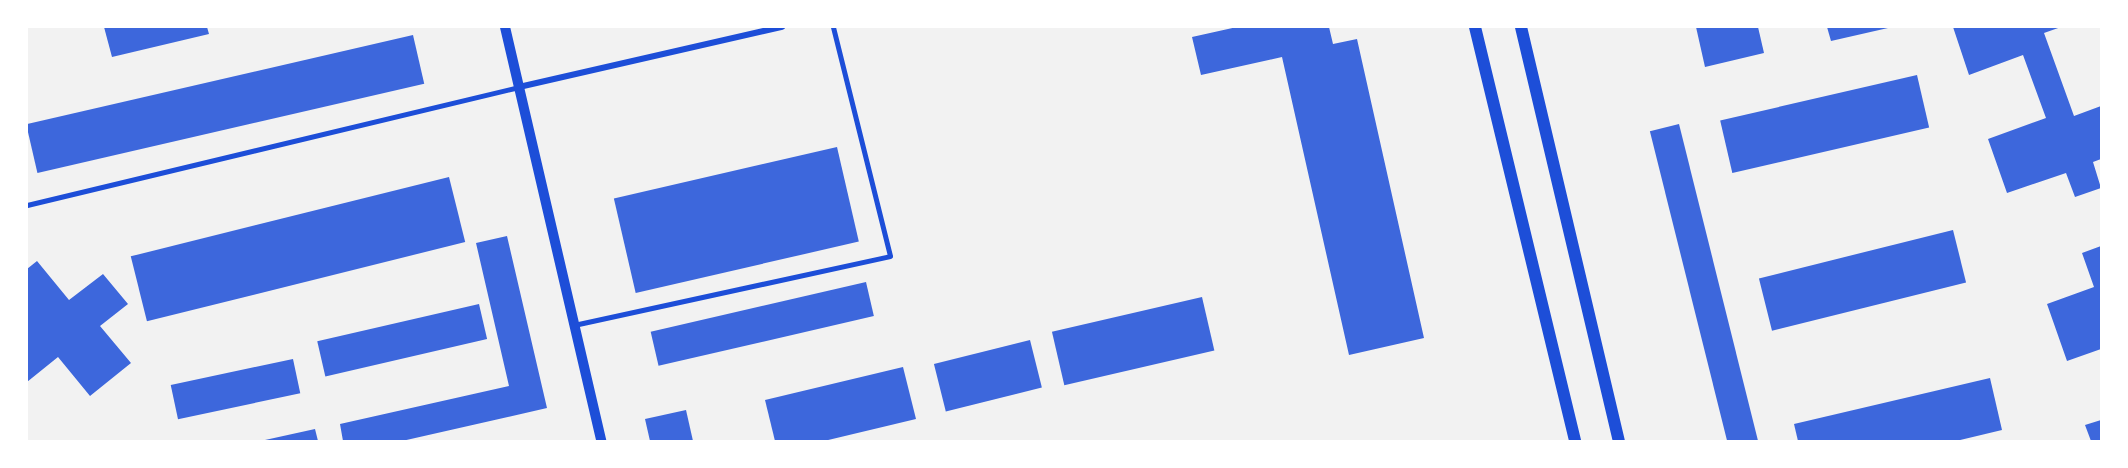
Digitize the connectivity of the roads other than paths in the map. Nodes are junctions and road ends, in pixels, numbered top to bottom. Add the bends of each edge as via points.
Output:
1 (505, 27) edge
2 (782, 27) edge
3 (833, 27) edge
4 (1475, 27) edge
5 (1521, 27) edge
6 (519, 87) junction
7 (27, 205) edge
8 (574, 325) junction
9 (601, 441) edge
10 (1575, 441) edge
11 (1619, 441) edge

1 - 6 street
2 - 6 street
3 - 8 lane via 890,256
4 - 10 main road
5 - 11 main road
6 - 7 street
6 - 8 street
8 - 9 street

